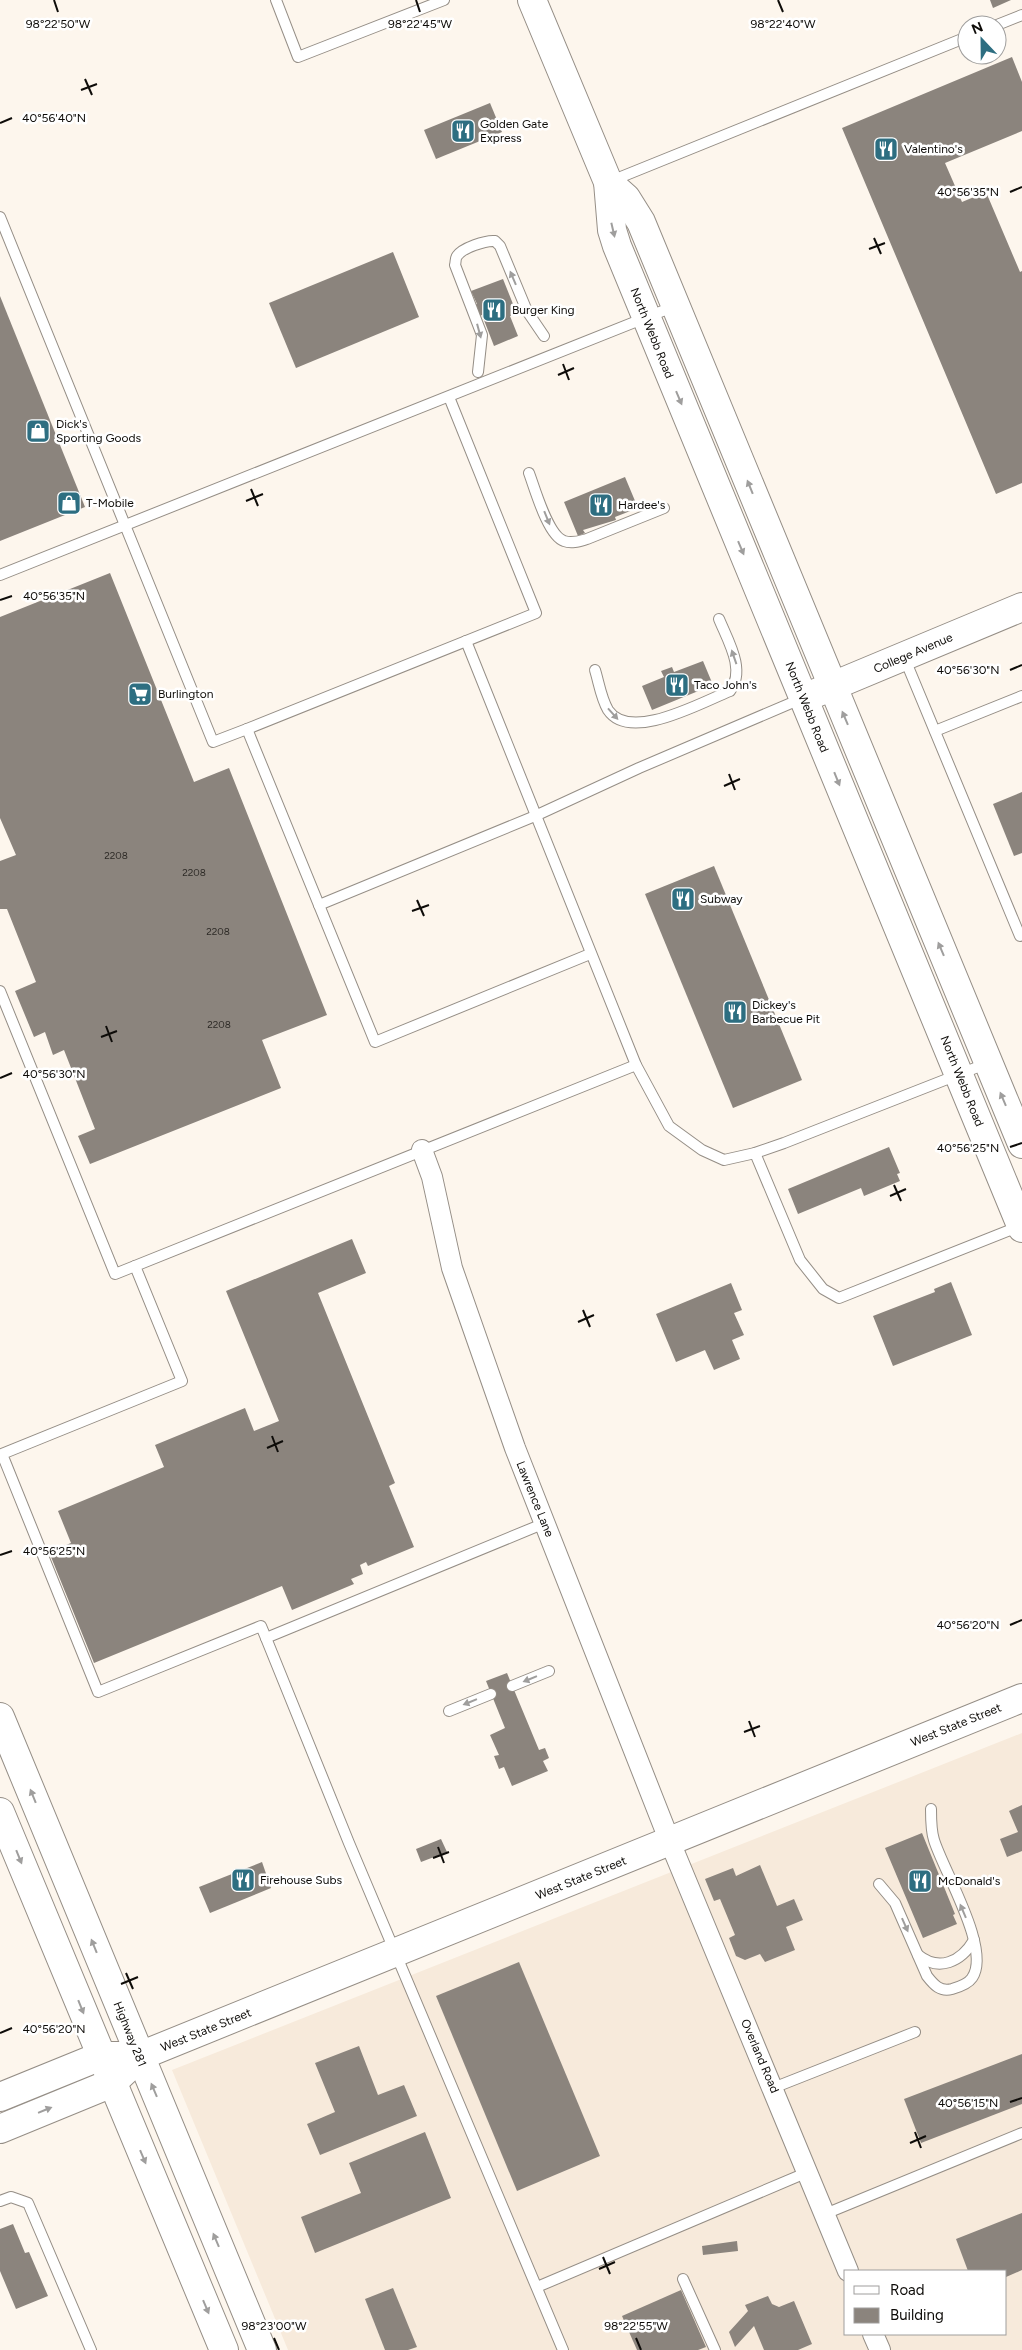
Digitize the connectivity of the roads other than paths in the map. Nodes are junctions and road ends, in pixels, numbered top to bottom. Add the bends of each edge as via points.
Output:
1 (276, 0) edge
2 (444, 0) edge
3 (532, 0) edge
4 (1022, 15) edge
5 (1007, 21) edge
6 (957, 41) edge
7 (608, 182) junction
8 (0, 217) edge
9 (676, 306) junction
10 (646, 318) junction
11 (544, 336) dead end
12 (478, 372) dead end
13 (449, 397) junction
14 (529, 473) dead end
15 (664, 508) dead end
16 (125, 526) junction
17 (0, 575) edge
18 (1022, 607) edge
19 (719, 619) dead end
20 (466, 641) junction
21 (904, 656) junction
22 (595, 670) dead end
23 (832, 686) junction
24 (1022, 696) edge
25 (804, 698) junction
26 (247, 729) junction
27 (935, 731) junction
28 (535, 816) junction
29 (318, 905) junction
30 (1022, 935) edge
31 (590, 954) junction
32 (0, 991) edge
33 (989, 1063) junction
34 (636, 1065) junction
35 (959, 1075) junction
36 (1022, 1144) edge
37 (422, 1150) junction
38 (755, 1153) junction
39 (1022, 1227) edge
40 (136, 1266) junction
41 (545, 1523) junction
42 (266, 1638) junction
43 (549, 1671) dead end
44 (512, 1686) dead end
45 (492, 1694) dead end
46 (1022, 1698) edge
47 (449, 1711) dead end
48 (0, 1717) edge
49 (930, 1809) dead end
50 (0, 1812) edge
51 (670, 1842) junction
52 (879, 1884) dead end
53 (974, 1940) junction
54 (396, 1953) junction
55 (918, 1954) junction
56 (915, 2032) dead end
57 (101, 2056) junction
58 (140, 2056) junction
59 (112, 2083) junction
60 (773, 2088) junction
61 (0, 2097) edge
62 (0, 2128) edge
63 (1022, 2133) edge
64 (808, 2172) junction
65 (0, 2201) edge
66 (825, 2214) junction
67 (848, 2270) edge
68 (683, 2279) dead end
69 (537, 2287) junction
70 (873, 2335) edge
71 (91, 2350) edge
72 (224, 2350) edge
73 (262, 2350) edge
74 (563, 2350) edge
75 (715, 2350) edge
76 (880, 2350) edge

1 - 2 lane via 298,57
3 - 7 main road, North Webb Road
4 - 5 lane
6 - 7 lane
7 - 9 main road, North Webb Road via 635,210
7 -> 10 main road, North Webb Road via 612,230
8 - 16 lane
9 - 10 lane
23 -> 9 main road, North Webb Road
10 - 13 lane
10 -> 25 main road, North Webb Road
11 -> 12 lane via 526,311 500,246 489,240 463,251 457,256 455,265 482,335
13 - 16 lane
13 - 20 lane via 536,613
14 -> 15 lane via 550,526 564,541 587,539
16 - 17 lane
16 - 26 lane via 213,742
18 - 21 main road, College Avenue
22 -> 19 lane via 609,711 618,720 637,724 652,722 730,690 736,682 737,666
20 - 26 lane
20 - 28 lane
21 - 23 main road, College Avenue
21 - 27 lane
23 - 25 main road, College Avenue
33 -> 23 main road, North Webb Road
24 - 27 lane
25 - 28 lane
25 -> 35 main road, North Webb Road
26 - 29 lane
27 - 30 lane
28 - 29 lane
28 - 31 lane
29 - 31 lane via 375,1042
31 - 34 lane
32 - 40 lane via 115,1274
33 - 35 lane
36 -> 33 main road, North Webb Road
34 - 37 lane
34 - 38 lane via 669,1126 702,1150 724,1160
35 - 38 lane
35 - 39 main road, North Webb Road
37 - 40 lane
37 - 41 street, Lawrence Lane via 432,1176 452,1268
38 - 39 lane via 800,1260 823,1289 839,1298
40 - 42 lane via 182,1381 2,1454 98,1692 261,1626
41 - 42 lane
41 - 51 street, Lawrence Lane
42 - 54 lane
43 -> 44 lane
45 -> 47 lane
46 - 51 main road, West State Street
58 -> 48 main road, Highway 281
53 -> 49 lane via 933,1839
50 -> 57 main road
51 - 54 main road, West State Street
51 - 60 street, Overland Road
52 -> 55 lane via 895,1903
53 - 55 lane via 963,1955 937,1965 929,1964
53 - 55 lane via 977,1953 972,1978 950,1989 942,1990 935,1986
54 - 58 main road, West State Street
54 - 69 lane
56 - 60 lane
57 - 58 main road, West State Street
57 - 59 main road
57 - 61 main road, West State Street
58 - 59 main road, West State Street
73 -> 58 main road, Highway 281
62 -> 59 main road, West State Street
59 -> 72 main road
60 - 64 street, Overland Road
63 - 66 lane
64 - 66 street, Overland Road
64 - 69 lane
65 - 71 lane via 11,2197 28,2203
66 - 67 street, Overland Road
68 - 75 lane
69 - 74 lane
70 - 76 street

